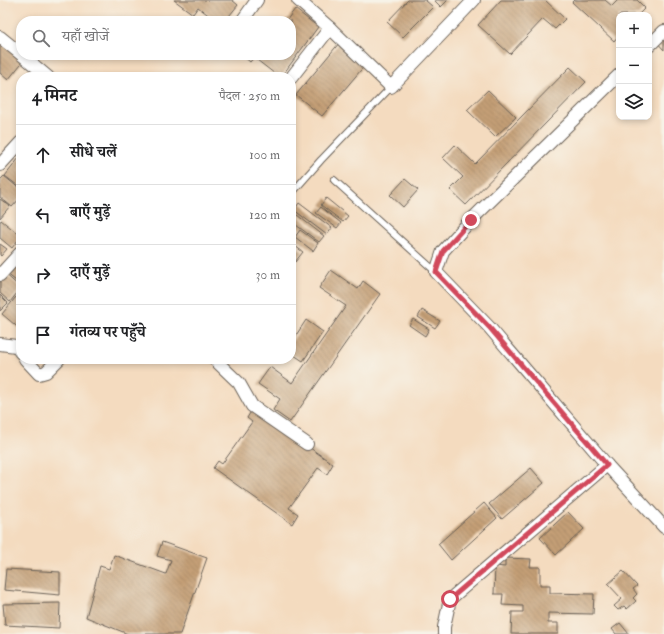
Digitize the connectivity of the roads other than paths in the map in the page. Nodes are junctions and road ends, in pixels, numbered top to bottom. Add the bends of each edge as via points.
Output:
1 (257, 0) edge
2 (298, 0) edge
3 (474, 0) edge
4 (246, 16) edge
5 (330, 28) junction
6 (664, 31) edge
7 (0, 37) edge
8 (652, 43) edge
9 (16, 50) edge
10 (28, 60) edge
11 (42, 72) edge
12 (296, 72) edge
13 (616, 78) edge
14 (391, 86) junction
15 (16, 147) edge
16 (0, 165) edge
17 (334, 180) dead end
18 (296, 188) edge
19 (16, 257) edge
20 (436, 272) junction
21 (0, 275) edge
22 (0, 344) edge
23 (16, 346) edge
24 (30, 364) edge
25 (54, 364) edge
26 (219, 364) edge
27 (307, 444) dead end
28 (607, 465) junction
29 (664, 527) edge
30 (444, 634) edge

1 - 4 street
2 - 5 street
3 - 14 street
5 - 12 street
5 - 14 street
6 - 8 street
7 - 9 street
10 - 11 street
13 - 20 street via 471,220 443,251
14 - 18 lane
15 - 16 street
17 - 20 lane
19 - 21 street
20 - 28 street via 489,327
22 - 23 street
24 - 25 street via 39,374 46,372
26 - 27 street via 239,383 252,406
28 - 29 street
28 - 30 street via 450,599

